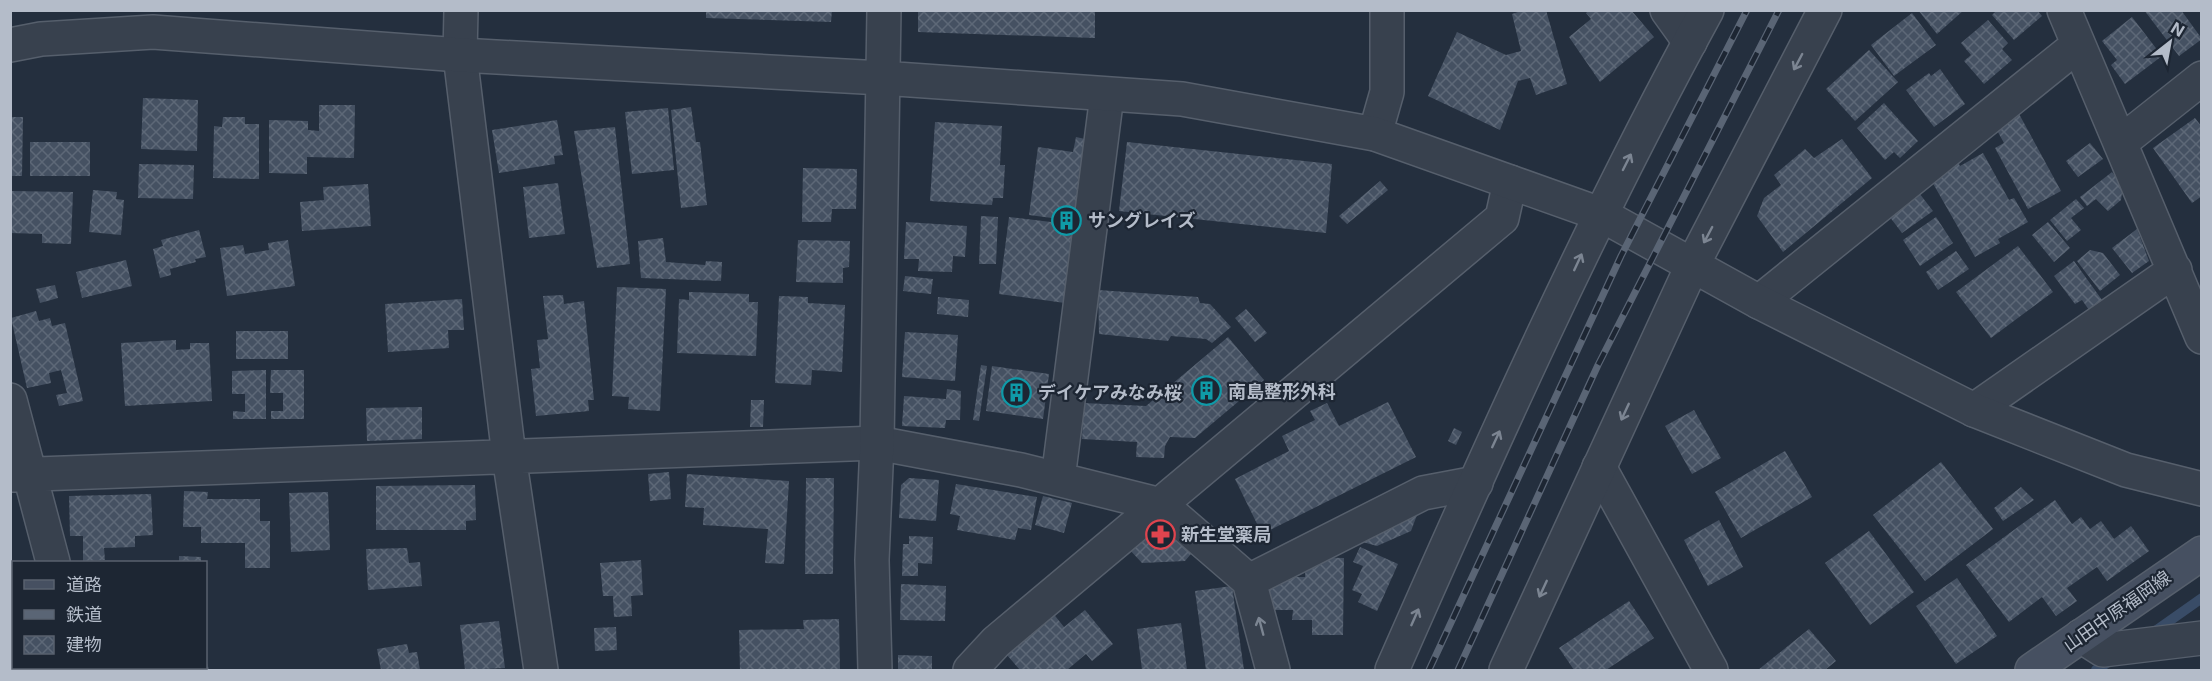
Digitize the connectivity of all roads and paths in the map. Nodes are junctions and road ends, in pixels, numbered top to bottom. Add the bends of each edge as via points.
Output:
1 (461, 10) edge
2 (884, 10) edge
3 (1387, 10) edge
4 (1667, 10) edge
5 (1707, 10) edge
6 (1825, 10) edge
7 (2064, 10) edge
8 (1690, 42) junction
9 (10, 45) edge
10 (2078, 45) junction
11 (460, 55) junction
12 (882, 78) junction
13 (2202, 78) edge
14 (1107, 94) junction
15 (1375, 134) junction
16 (2121, 142) junction
17 (1510, 182) junction
18 (1600, 214) junction
19 (1693, 264) junction
20 (2175, 270) junction
21 (1759, 302) junction
22 (2202, 337) edge
23 (10, 400) edge
24 (1974, 410) junction
25 (877, 443) junction
26 (509, 456) junction
27 (1599, 466) junction
28 (19, 474) edge
29 (1058, 479) junction
30 (1476, 483) junction
31 (2202, 489) edge
32 (1161, 505) junction
33 (2202, 553) edge
34 (53, 561) edge
35 (1249, 582) junction
36 (2202, 638) edge
37 (2092, 643) junction
38 (541, 670) edge
39 (875, 670) edge
40 (970, 670) edge
41 (1273, 670) edge
42 (1392, 670) edge
43 (1506, 670) edge
44 (1711, 670) edge
45 (2032, 670) edge

1 - 11 street
2 - 12 street
3 - 15 street via 1387,92
4 - 8 street
5 - 8 street
6 -> 19 street
7 - 10 street
18 -> 8 street
9 - 11 street via 41,39 153,32
10 - 16 street
10 - 21 street
11 - 12 street
11 - 26 street
12 - 14 street
12 - 25 street
13 - 16 street
14 - 15 street via 1182,99
14 - 29 street
15 - 17 street
16 - 20 street
17 - 18 street
17 - 32 street via 1502,218
18 - 19 street
30 -> 18 street
19 - 21 street
19 -> 27 street
20 - 22 street
20 - 24 street
21 - 24 street
23 - 28 street
24 - 31 street via 2126,470
25 - 26 street
25 - 29 street
25 - 39 street via 872,560
26 - 28 street
26 - 38 street
27 -> 43 street
27 - 44 street
28 - 34 street
29 - 32 street
30 - 35 street via 1423,493
42 -> 30 street
32 - 35 street
32 - 40 street via 996,642
33 - 37 main road, 山田中原福岡線
41 -> 35 street
36 - 37 street
37 - 45 main road, 山田中原福岡線

